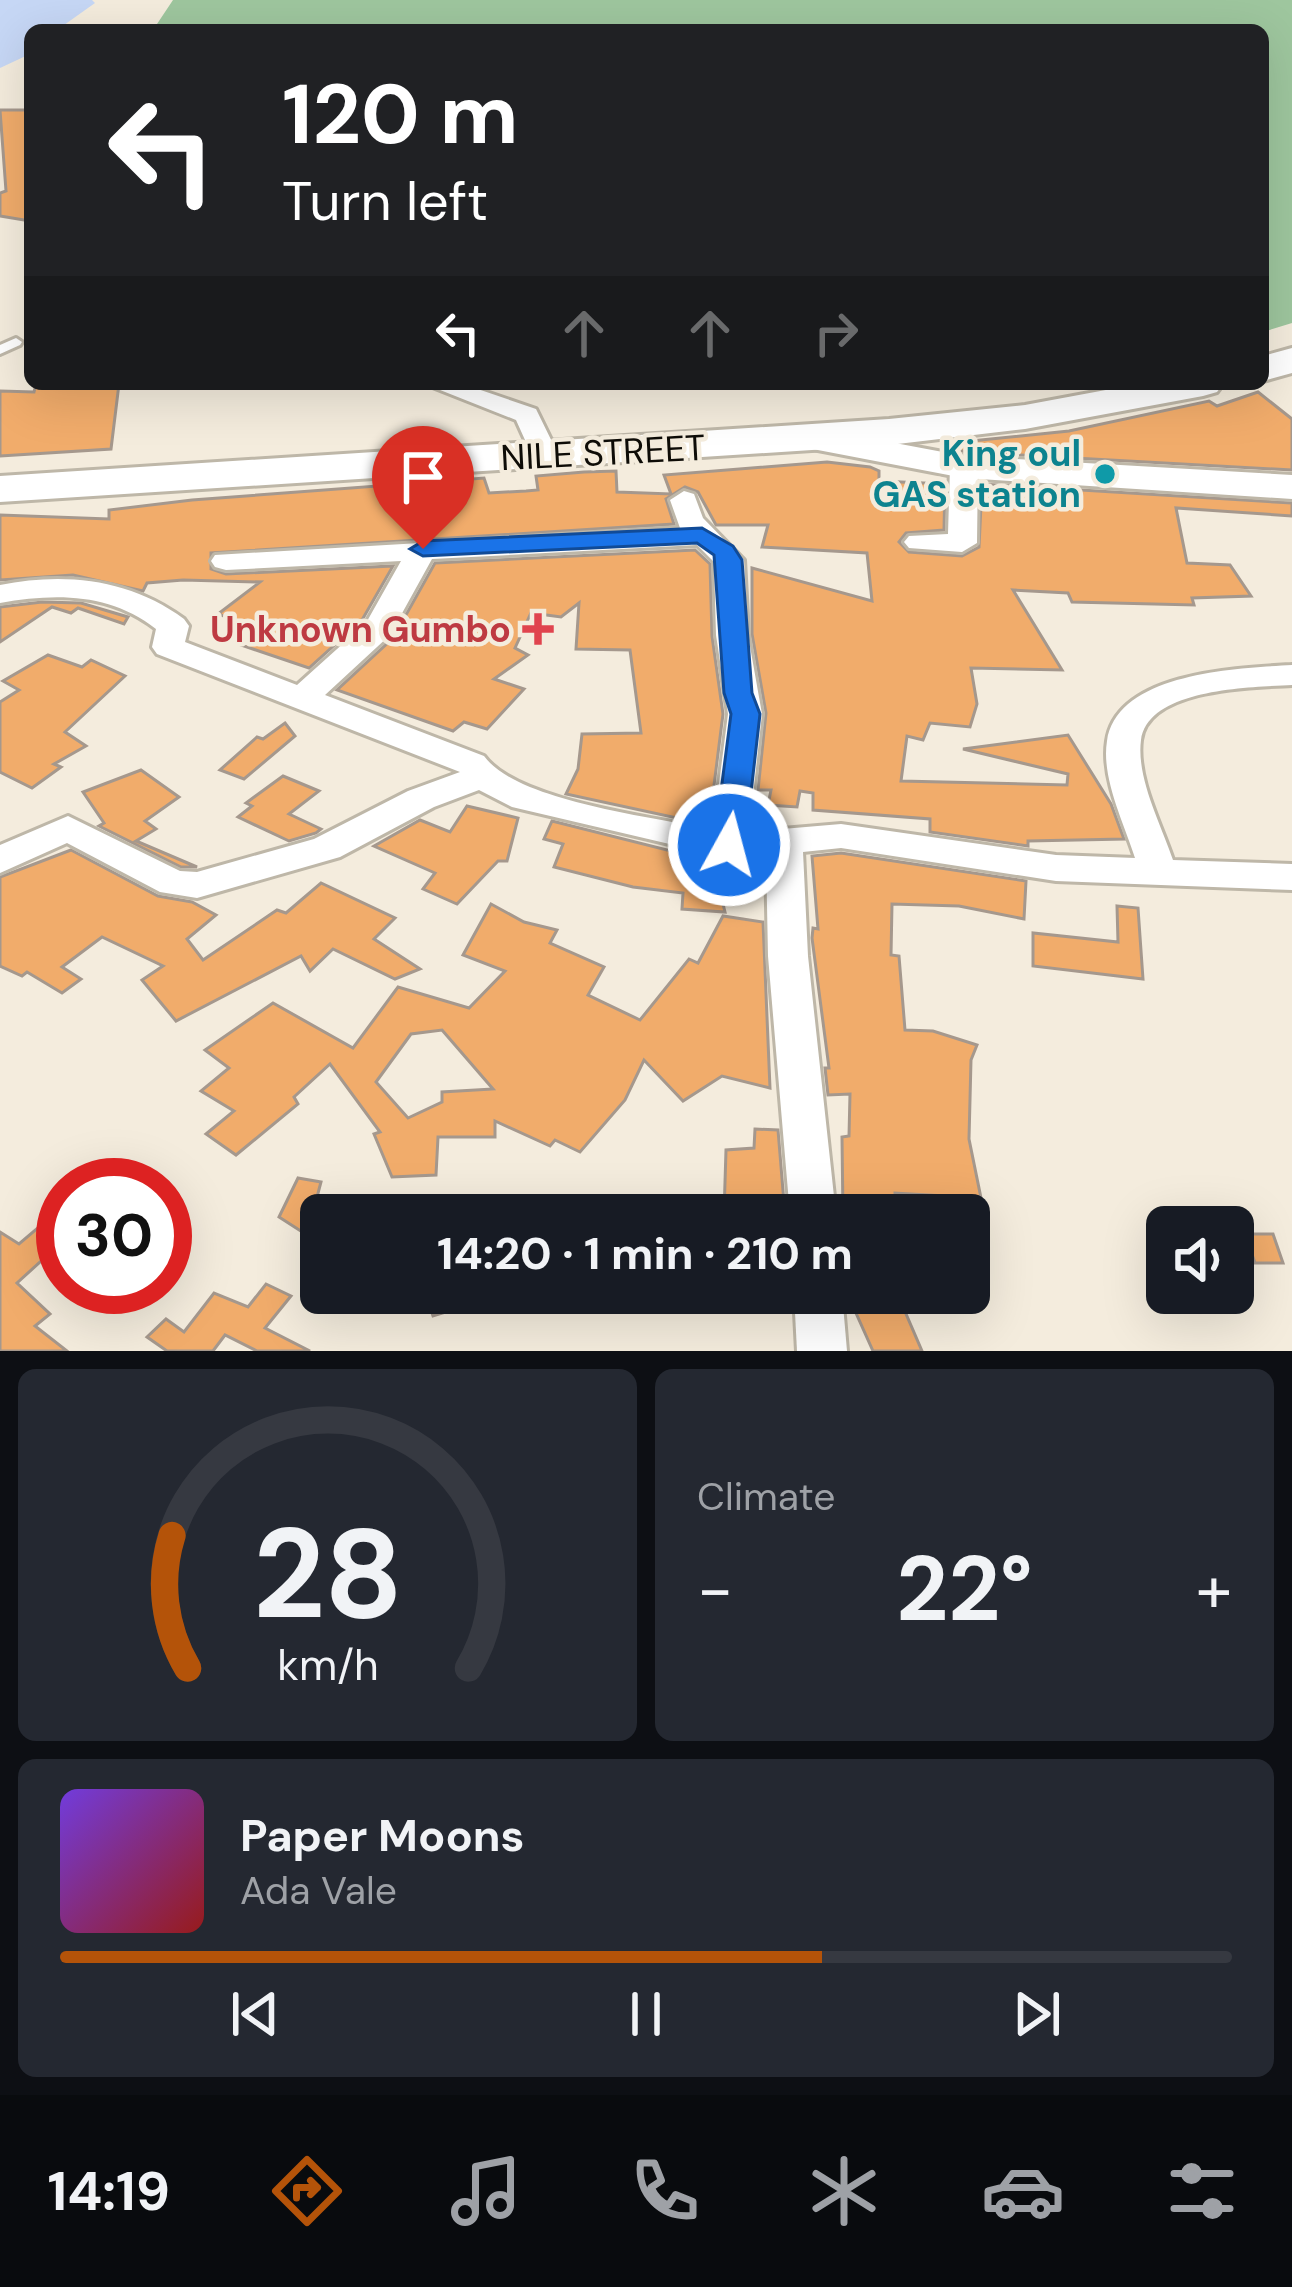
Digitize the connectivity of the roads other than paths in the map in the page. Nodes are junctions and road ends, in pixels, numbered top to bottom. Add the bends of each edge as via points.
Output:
1 (16, 342) dead end
2 (0, 350) edge
3 (456, 390) edge
4 (1171, 390) edge
5 (810, 438) junction
6 (544, 454) junction
7 (964, 467) junction
8 (1292, 487) edge
9 (0, 489) edge
10 (684, 500) dead end
11 (702, 536) junction
12 (919, 542) dead end
13 (423, 549) junction
14 (226, 560) dead end
15 (0, 594) edge
16 (1292, 675) edge
17 (302, 699) junction
18 (481, 777) junction
19 (784, 842) junction
20 (729, 845) junction
21 (0, 860) edge
22 (1158, 873) junction
23 (1292, 878) edge
24 (811, 1194) edge
25 (819, 1314) edge
26 (822, 1350) edge

1 - 2 lane
3 - 6 street via 526,415
4 - 5 main road, NILE STREET via 1025,417
5 - 6 main road, NILE STREET
5 - 7 main road
6 - 9 main road, NILE STREET
7 - 8 main road
7 - 12 street via 962,543
10 - 11 street
11 - 13 street
11 - 20 street via 729,560 746,714
13 - 14 street
13 - 17 street via 379,628
15 - 17 street via 37,587 128,595 173,626 168,647
16 - 22 street via 1215,680 1161,695 1126,732 1120,749
17 - 18 street via 472,764
18 - 20 street via 590,818
18 - 21 street via 327,848 197,885 173,883 68,828
19 - 20 street
19 - 22 street via 841,836 1056,868
19 - 24 street
22 - 23 street
25 - 26 street

